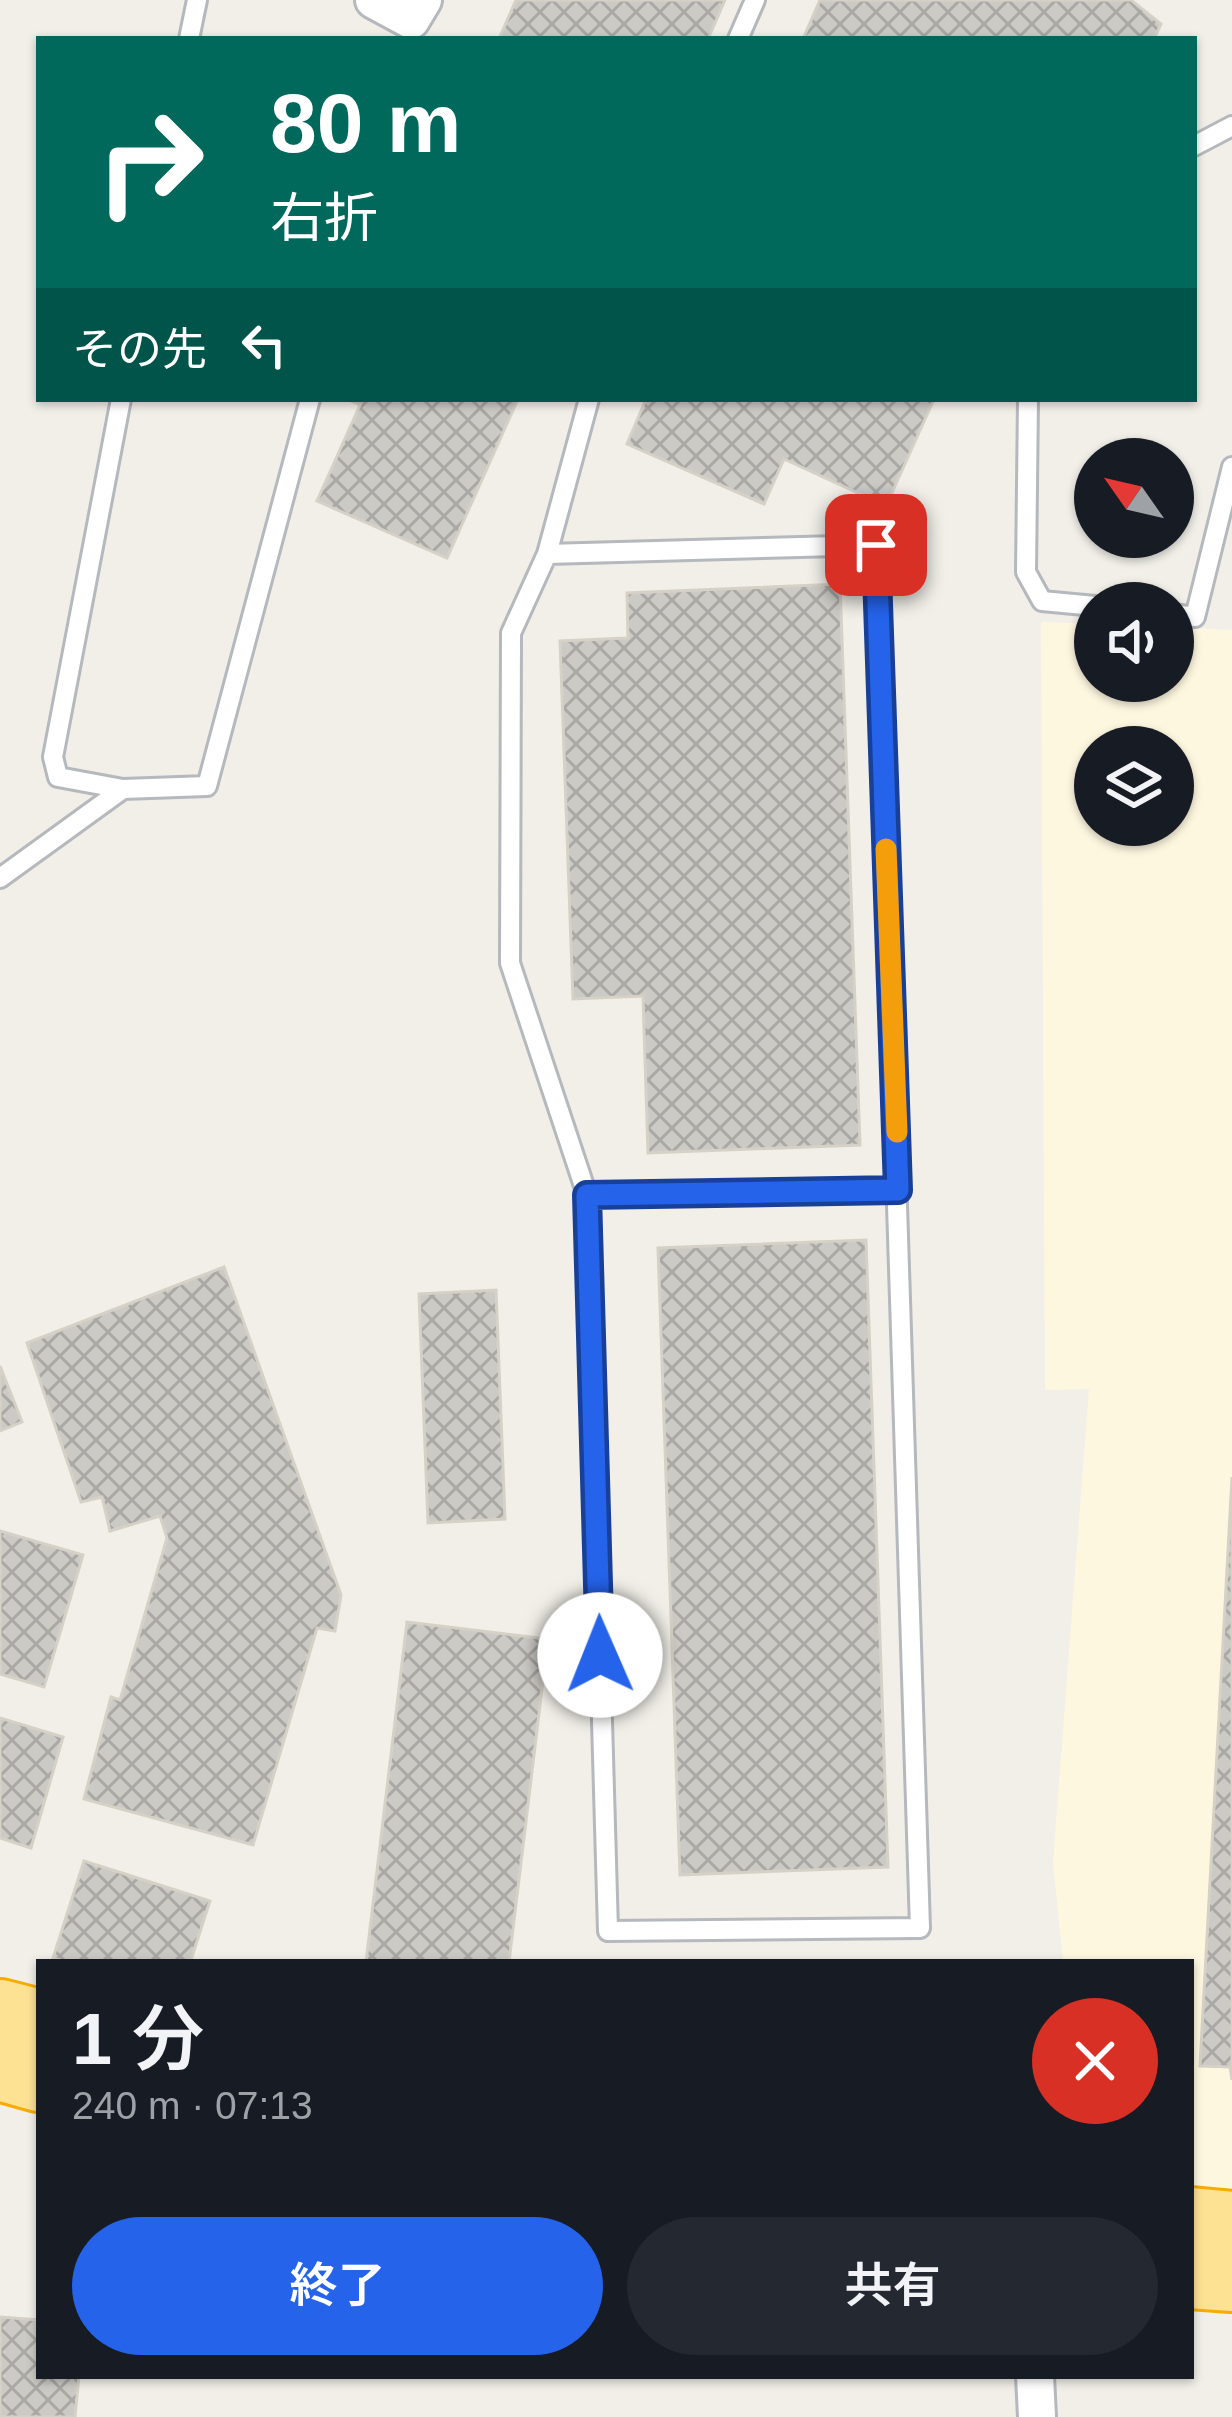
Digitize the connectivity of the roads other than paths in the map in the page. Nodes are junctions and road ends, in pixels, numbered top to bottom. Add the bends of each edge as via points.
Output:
1 (197, 0) edge
2 (374, 0) edge
3 (755, 0) edge
4 (414, 20) edge
5 (191, 36) edge
6 (739, 36) edge
7 (1232, 126) edge
8 (1197, 144) edge
9 (120, 402) edge
10 (309, 402) edge
11 (588, 402) edge
12 (1028, 402) edge
13 (1232, 466) edge
14 (548, 554) junction
15 (1074, 604) edge
16 (1194, 617) edge
17 (123, 789) junction
18 (0, 878) edge
19 (898, 1190) junction
20 (587, 1195) junction
21 (0, 2012) edge
22 (36, 2022) edge
23 (0, 2067) edge
24 (36, 2077) edge
25 (1194, 2222) edge
26 (1232, 2225) edge
27 (1194, 2275) edge
28 (1232, 2278) edge
29 (1035, 2379) edge
30 (1037, 2417) edge

1 - 5 lane
2 - 4 street
3 - 6 lane
7 - 8 lane
9 - 17 lane via 53,758 58,777
10 - 17 lane via 207,786
11 - 14 lane
12 - 15 lane via 1026,572 1042,601
13 - 16 lane
14 - 19 lane via 876,545
14 - 20 lane via 511,633 510,963
17 - 18 lane
19 - 20 lane
19 - 20 lane via 920,1928 608,1931
21 - 22 highway
23 - 24 highway
25 - 26 highway
27 - 28 highway
29 - 30 street

